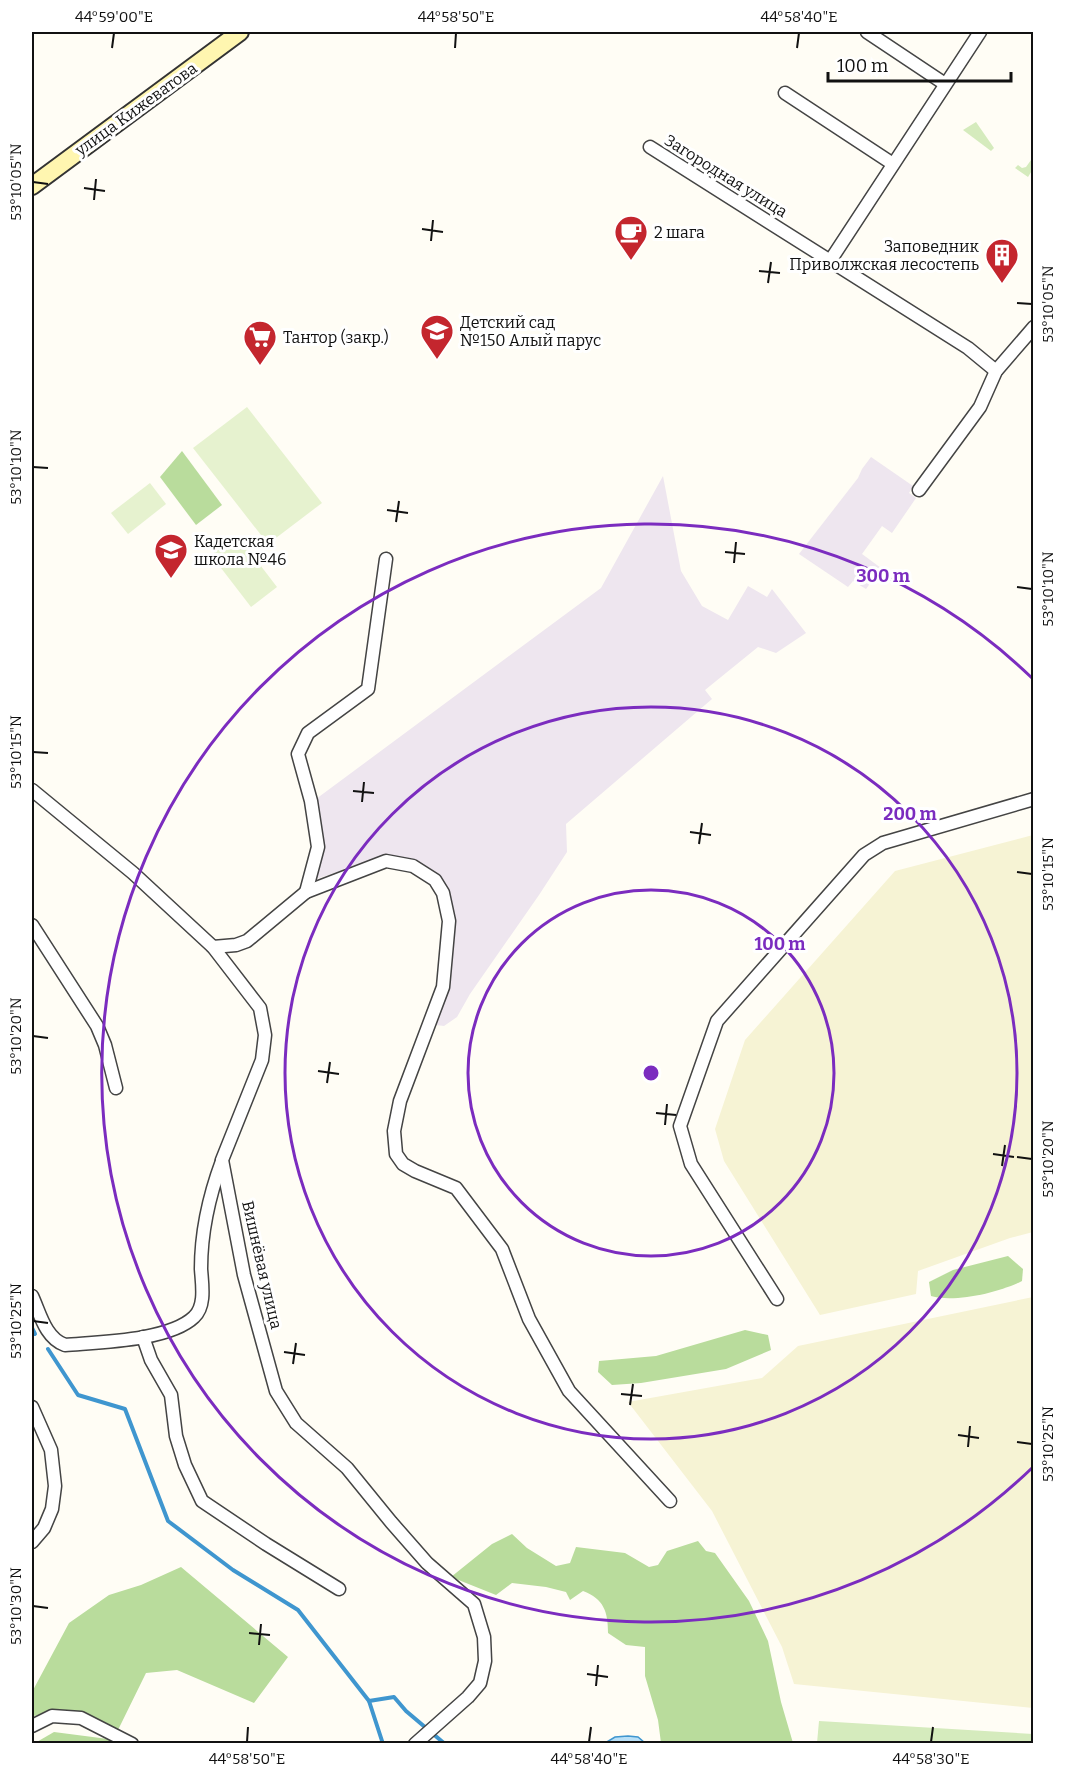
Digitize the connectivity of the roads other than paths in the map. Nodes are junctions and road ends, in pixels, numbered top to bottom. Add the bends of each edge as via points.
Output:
1 (240, 32) edge
2 (867, 32) edge
3 (980, 32) edge
4 (945, 84) junction
5 (785, 93) dead end
6 (650, 147) dead end
7 (893, 164) junction
8 (32, 186) edge
9 (830, 261) junction
10 (1034, 327) edge
11 (996, 371) junction
12 (919, 490) dead end
13 (386, 559) dead end
14 (32, 790) edge
15 (1034, 799) edge
16 (306, 892) junction
17 (32, 925) edge
18 (213, 947) junction
19 (116, 1088) dead end
20 (222, 1160) junction
21 (32, 1296) edge
22 (777, 1299) dead end
23 (143, 1337) junction
24 (32, 1407) edge
25 (670, 1502) dead end
26 (32, 1542) edge
27 (339, 1589) dead end
28 (32, 1726) edge
29 (132, 1743) edge
30 (415, 1743) edge

1 - 8 main road, улица Кижеватова
2 - 4 street
3 - 4 street
4 - 7 street
5 - 7 street
6 - 9 street, Загородная улица
7 - 9 street
9 - 11 street, Загородная улица via 968,348
10 - 11 street
11 - 12 street via 980,407
13 - 16 street via 368,689 308,733 298,754 318,847
14 - 18 street via 133,873
15 - 22 street via 883,843 864,855 717,1021 680,1126 691,1164
16 - 18 street via 247,941
16 - 25 street via 386,861 413,866 435,880 443,893 449,921 442,987 400,1101 394,1131 396,1154 415,1171 456,1188 502,1249 529,1319 569,1391
17 - 19 street via 97,1026
18 - 20 street via 260,1008 265,1035 262,1060
20 - 23 street via 204,1222 202,1301 195,1316 181,1326
20 - 30 street, Вишнёвая улица via 244,1275 276,1391 296,1423 347,1468 427,1563 474,1604 484,1636 485,1661 480,1683
21 - 23 street via 49,1334 65,1345
23 - 27 street via 171,1395 176,1436 202,1500
24 - 26 street via 51,1450 55,1486 52,1509 44,1528
28 - 29 street via 52,1716 81,1718

